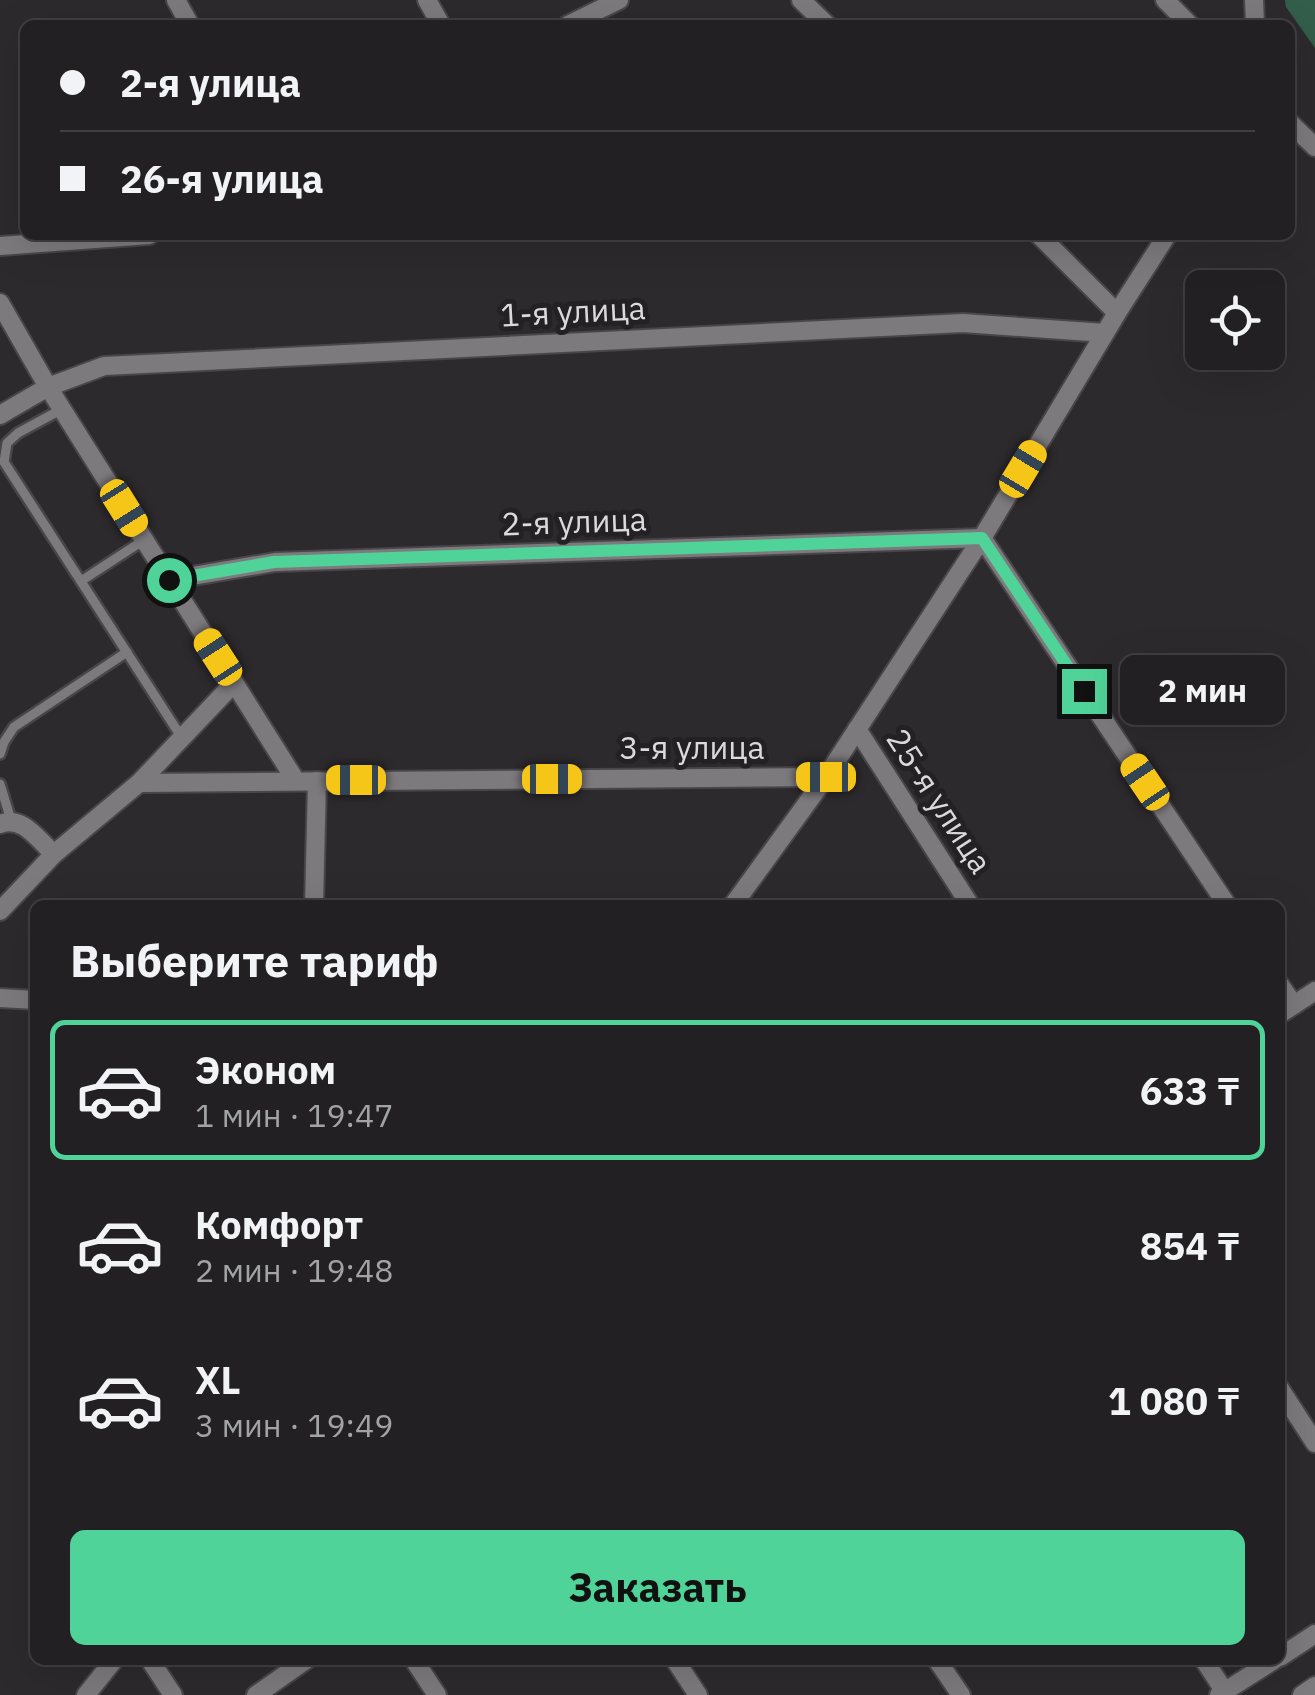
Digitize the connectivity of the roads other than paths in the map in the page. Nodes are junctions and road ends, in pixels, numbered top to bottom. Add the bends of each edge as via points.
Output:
1 (619, 0) edge
2 (802, 0) edge
3 (1165, 0) edge
4 (578, 20) edge
5 (822, 20) edge
6 (1185, 20) edge
7 (1295, 128) edge
8 (1315, 147) edge
9 (82, 240) edge
10 (1043, 240) edge
11 (1163, 240) edge
12 (0, 246) edge
13 (0, 303) edge
14 (1117, 313) junction
15 (1105, 333) junction
16 (48, 386) junction
17 (62, 409) junction
18 (0, 416) edge
19 (982, 538) junction
20 (144, 540) junction
21 (169, 580) junction
22 (81, 581) junction
23 (127, 652) junction
24 (234, 683) junction
25 (857, 729) junction
26 (182, 738) junction
27 (0, 754) edge
28 (826, 777) junction
29 (317, 780) junction
30 (296, 781) junction
31 (139, 783) junction
32 (0, 784) edge
33 (6, 822) edge
34 (54, 854) junction
35 (314, 900) edge
36 (737, 900) edge
37 (967, 900) edge
38 (1224, 900) edge
39 (0, 912) edge
40 (1315, 991) edge
41 (0, 998) edge
42 (30, 1000) edge
43 (1287, 1010) edge
44 (1285, 1397) edge
45 (1315, 1443) edge
46 (1315, 1634) edge
47 (1285, 1653) edge
48 (110, 1665) edge
49 (153, 1665) edge
50 (299, 1665) edge
51 (417, 1665) edge
52 (678, 1665) edge
53 (941, 1665) edge
54 (1207, 1665) edge
55 (1267, 1665) edge
56 (1315, 1686) edge
57 (1224, 1694) edge
58 (86, 1695) edge
59 (173, 1695) edge
60 (256, 1695) edge
61 (437, 1695) edge
62 (698, 1695) edge
63 (961, 1695) edge
64 (1302, 1695) edge

1 - 4 street
2 - 5 street
3 - 6 street
7 - 8 street
9 - 12 street
10 - 14 street
11 - 14 street
13 - 16 street
14 - 15 street
15 - 16 street, 1-я улица via 963,323 104,366
15 - 19 street
16 - 17 street
16 - 18 street, 1-я улица
17 - 20 street
17 - 22 lane via 6,443 4,462
19 - 21 street, 2-я улица via 274,562
19 - 25 street
19 - 38 street
20 - 21 street
20 - 22 lane
21 - 24 street
22 - 23 lane
23 - 26 lane
23 - 27 lane via 14,728
24 - 26 street
24 - 30 street
25 - 28 street
25 - 37 street, 25-я улица
26 - 31 street
28 - 29 street, 3-я улица
28 - 36 street
29 - 30 street, 3-я улица
29 - 35 street
30 - 31 street, 3-я улица
31 - 34 street
32 - 33 lane
33 - 34 street via 22,824
34 - 39 street
40 - 43 street
41 - 42 street
44 - 45 street
46 - 47 street
48 - 58 street
49 - 59 street
50 - 60 street
51 - 61 street
52 - 62 street
53 - 63 street
54 - 57 street
55 - 57 street
56 - 64 street

